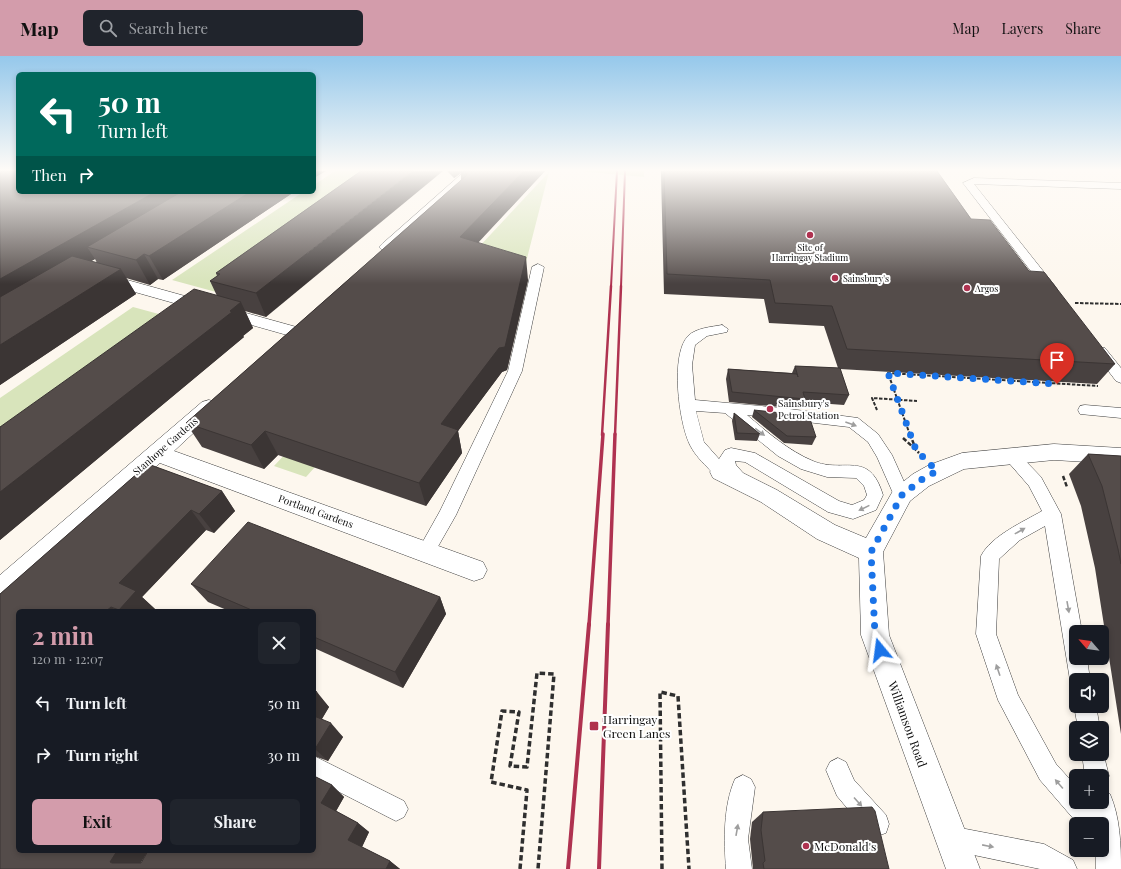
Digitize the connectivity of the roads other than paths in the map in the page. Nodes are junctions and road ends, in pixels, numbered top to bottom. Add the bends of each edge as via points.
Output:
1 (430, 209) edge
2 (988, 209) edge
3 (375, 258) edge
4 (105, 261) edge
5 (538, 267) dead end
6 (1057, 297) edge
7 (308, 320) edge
8 (722, 330) dead end
9 (294, 332) junction
10 (1094, 343) edge
11 (280, 344) edge
12 (1121, 378) edge
13 (222, 395) edge
14 (688, 405) junction
15 (729, 408) junction
16 (1085, 410) dead end
17 (1121, 413) edge
18 (157, 453) junction
19 (1010, 455) junction
20 (1121, 456) edge
21 (721, 472) joint
22 (743, 483) junction
23 (902, 495) junction
24 (1052, 514) junction
25 (426, 552) junction
26 (871, 552) junction
27 (474, 570) dead end
28 (0, 591) edge
29 (1071, 625) edge
30 (316, 768) edge
31 (838, 770) dead end
32 (743, 787) dead end
33 (396, 809) dead end
34 (1087, 817) edge
35 (950, 838) junction
36 (883, 847) edge
37 (1106, 857) edge
38 (739, 869) edge
39 (963, 869) edge
40 (1064, 869) edge
41 (1109, 869) edge

1 - 3 street
2 - 6 lane
4 - 9 street via 88,271
5 - 25 lane via 515,372 448,515
7 - 9 street
8 - 14 lane via 703,331 688,345 684,368
9 - 11 street
10 - 12 lane
13 - 18 street, Stanhope Gardens
14 - 15 lane
14 - 21 lane via 697,444
15 -> 22 lane via 796,459 819,470 846,470 864,475 873,484 875,495 870,505 853,512 834,506 749,457 731,454 727,460 729,468
15 -> 23 lane via 853,422 873,438 884,455
16 - 17 lane
18 - 25 street, Portland Gardens
18 - 28 street, Stanhope Gardens
19 - 20 street via 1054,452
19 - 23 street via 962,461 921,480
19 - 24 lane via 1035,482
21 - 22 street
22 - 26 street via 769,496 826,532
23 - 26 street
24 -> 29 lane
34 -> 24 lane via 1048,772 1009,700 986,634 990,556 1014,535
25 - 27 street, Portland Gardens
26 - 35 street, Williamson Road via 875,635
30 - 33 lane
31 -> 36 lane via 845,788 877,822
38 -> 32 lane via 736,839
35 - 39 street, Williamson Road
35 -> 40 lane via 1044,857
37 - 41 lane

